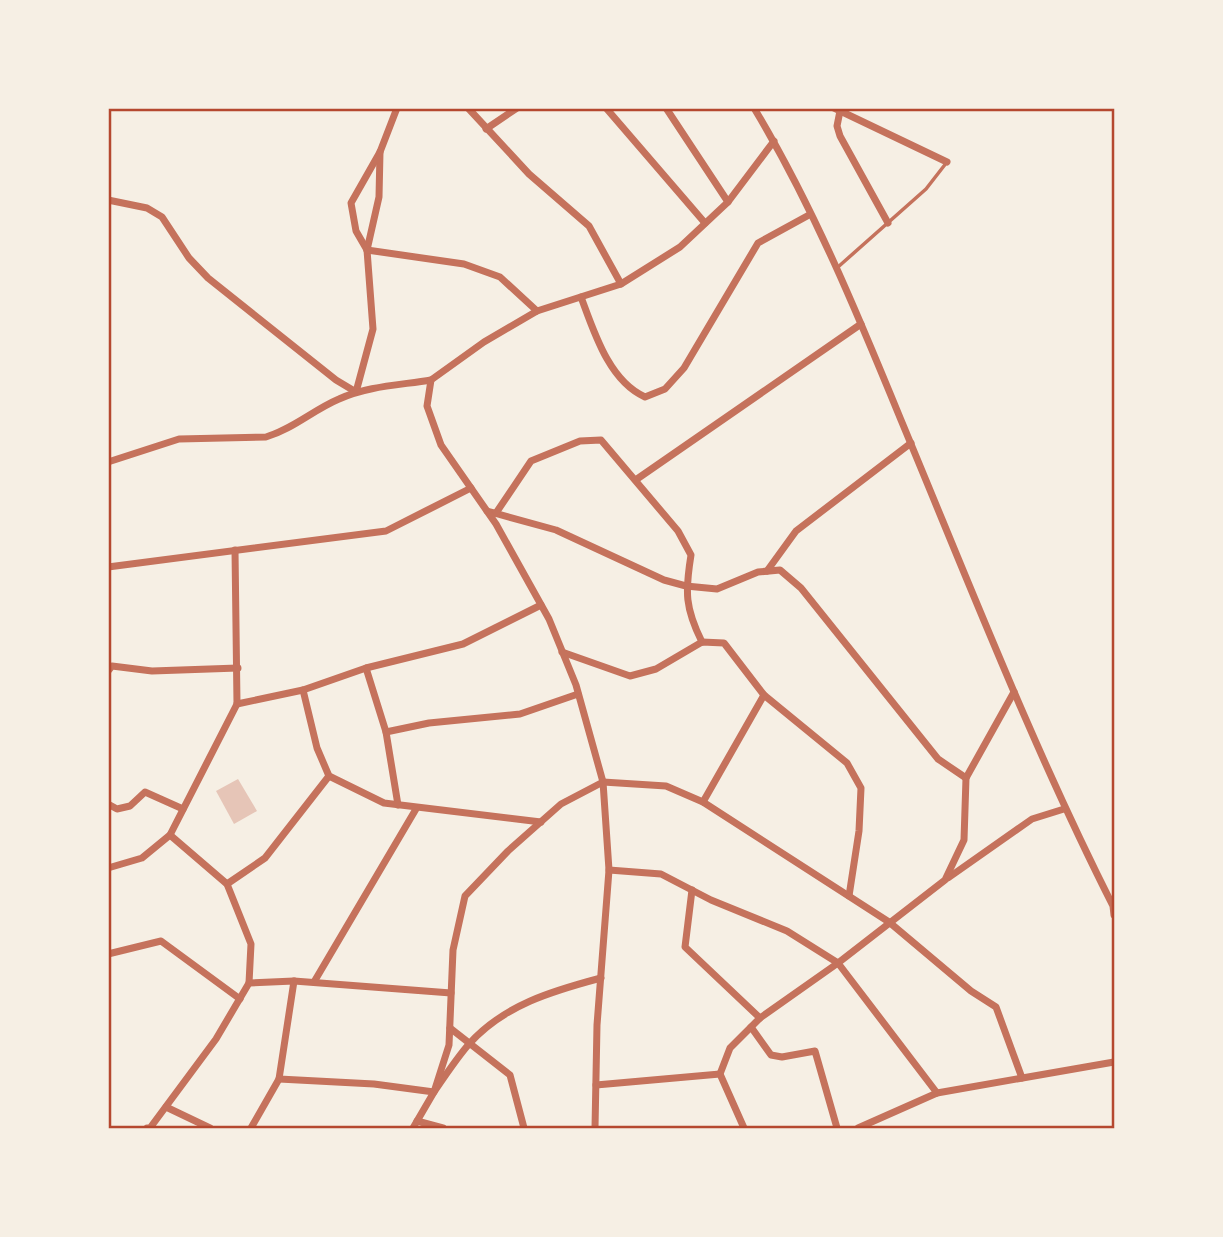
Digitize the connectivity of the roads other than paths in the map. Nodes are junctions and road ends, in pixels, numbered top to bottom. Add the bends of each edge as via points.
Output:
1 (397, 108) edge
2 (468, 108) edge
3 (517, 108) edge
4 (606, 108) edge
5 (666, 108) edge
6 (754, 108) edge
7 (837, 110) edge
8 (486, 129) junction
9 (774, 141) junction
10 (380, 152) junction
11 (947, 162) joint
12 (108, 200) edge
13 (728, 202) junction
14 (809, 215) junction
15 (705, 223) junction
16 (888, 223) junction
17 (367, 250) junction
18 (835, 270) junction
19 (621, 284) junction
20 (582, 297) junction
21 (537, 311) junction
22 (861, 324) junction
23 (431, 380) junction
24 (356, 393) junction
25 (911, 443) junction
26 (108, 462) edge
27 (637, 479) junction
28 (471, 488) junction
29 (486, 511) junction
30 (496, 513) junction
31 (235, 550) junction
32 (108, 567) edge
33 (766, 571) junction
34 (686, 586) junction
35 (541, 605) junction
36 (702, 642) junction
37 (562, 652) junction
38 (110, 666) edge
39 (238, 668) junction
40 (366, 668) junction
41 (303, 690) junction
42 (1014, 692) junction
43 (578, 694) junction
44 (764, 695) junction
45 (237, 704) junction
46 (386, 732) junction
47 (330, 776) junction
48 (966, 778) junction
49 (603, 782) junction
50 (703, 802) junction
51 (108, 804) edge
52 (398, 805) junction
53 (183, 809) junction
54 (416, 809) junction
55 (1064, 809) junction
56 (541, 822) junction
57 (170, 835) junction
58 (108, 868) edge
59 (609, 870) junction
60 (945, 880) junction
61 (227, 884) junction
62 (692, 890) junction
63 (849, 896) junction
64 (1115, 915) edge
65 (889, 922) junction
66 (108, 954) edge
67 (838, 963) junction
68 (601, 978) junction
69 (294, 981) junction
70 (314, 982) junction
71 (249, 983) junction
72 (451, 993) junction
73 (240, 999) junction
74 (760, 1018) junction
75 (751, 1027) junction
76 (450, 1028) junction
77 (469, 1044) junction
78 (1115, 1062) edge
79 (720, 1074) junction
80 (1022, 1078) junction
81 (279, 1079) junction
82 (596, 1085) junction
83 (434, 1092) junction
84 (937, 1093) junction
85 (166, 1107) junction
86 (417, 1121) junction
87 (595, 1128) edge
88 (147, 1129) edge
89 (210, 1129) edge
90 (251, 1129) edge
91 (413, 1129) edge
92 (443, 1129) edge
93 (524, 1129) edge
94 (586, 1129) edge
95 (744, 1129) edge
96 (837, 1129) edge
97 (858, 1129) edge

1 - 10 street
2 - 8 street
3 - 8 street
4 - 15 street
5 - 13 street
6 - 9 street
7 - 11 street
7 - 16 street via 840,136
8 - 19 street via 589,226
9 - 13 street
9 - 14 street
10 - 17 street via 379,197
10 - 17 street via 351,203 356,231
11 - 16 lane via 926,189
12 - 24 street via 147,208 162,217 208,278
13 - 15 street
14 - 18 street
14 - 20 street via 758,243 684,368 665,389 645,397 627,389 595,335
15 - 19 street via 680,247
16 - 18 lane
17 - 21 street via 464,264 500,277
17 - 24 street via 373,329
18 - 22 street
19 - 20 street
20 - 21 street
21 - 23 street
22 - 25 street
22 - 27 street
23 - 24 street
23 - 28 street via 428,406 441,445
24 - 26 street via 273,435 179,439
25 - 33 street via 796,531
25 - 42 street
27 - 30 street via 601,440 580,441 531,461
27 - 34 street via 691,555
28 - 29 street
28 - 31 street via 386,531
29 - 30 street
29 - 35 street
30 - 34 street via 556,530
31 - 32 street
31 - 39 street
33 - 34 street via 717,590
33 - 48 street via 780,570 801,588 938,759
34 - 36 street via 687,613
35 - 37 street
35 - 40 street via 463,645
36 - 37 street via 656,669 630,676
36 - 44 street via 724,643
37 - 43 street
38 - 39 street via 152,671
39 - 45 street
40 - 41 street
40 - 46 street
41 - 45 street
41 - 47 street via 317,748
42 - 48 street
42 - 55 street
43 - 46 street via 520,714
43 - 49 street
44 - 50 street
44 - 63 street via 847,763 861,788
45 - 53 street
46 - 52 street
47 - 52 street via 384,803
47 - 61 street via 265,858
48 - 60 street via 964,840
49 - 50 street via 666,786
49 - 56 street via 561,804
49 - 59 street
50 - 63 street
51 - 53 street via 117,809 130,806 145,792
52 - 54 street
53 - 57 street
54 - 56 street
54 - 70 street
55 - 60 street via 1032,819
55 - 64 street
56 - 72 street via 465,897 453,950
57 - 58 street via 142,858
57 - 61 street
59 - 62 street via 661,874
59 - 68 street
60 - 65 street
61 - 71 street via 251,944
62 - 67 street via 787,931
62 - 74 street via 685,947
63 - 65 street
65 - 67 street
65 - 80 street via 996,1007
66 - 73 street via 161,941
67 - 74 street
67 - 84 street
68 - 77 street via 546,993 503,1014
68 - 82 street
69 - 70 street
69 - 71 street
69 - 81 street
70 - 72 street
71 - 73 street
72 - 76 street
73 - 85 street
74 - 75 street
75 - 79 street via 730,1048
75 - 96 street via 771,1055 815,1051
76 - 77 street
76 - 83 street
77 - 83 street
77 - 93 street via 510,1074
78 - 80 street
79 - 82 street
79 - 95 street
80 - 84 street
81 - 83 street
81 - 90 street
82 - 87 street
83 - 86 street
84 - 97 street
85 - 88 street
85 - 89 street
86 - 91 street
86 - 92 street
87 - 94 street

